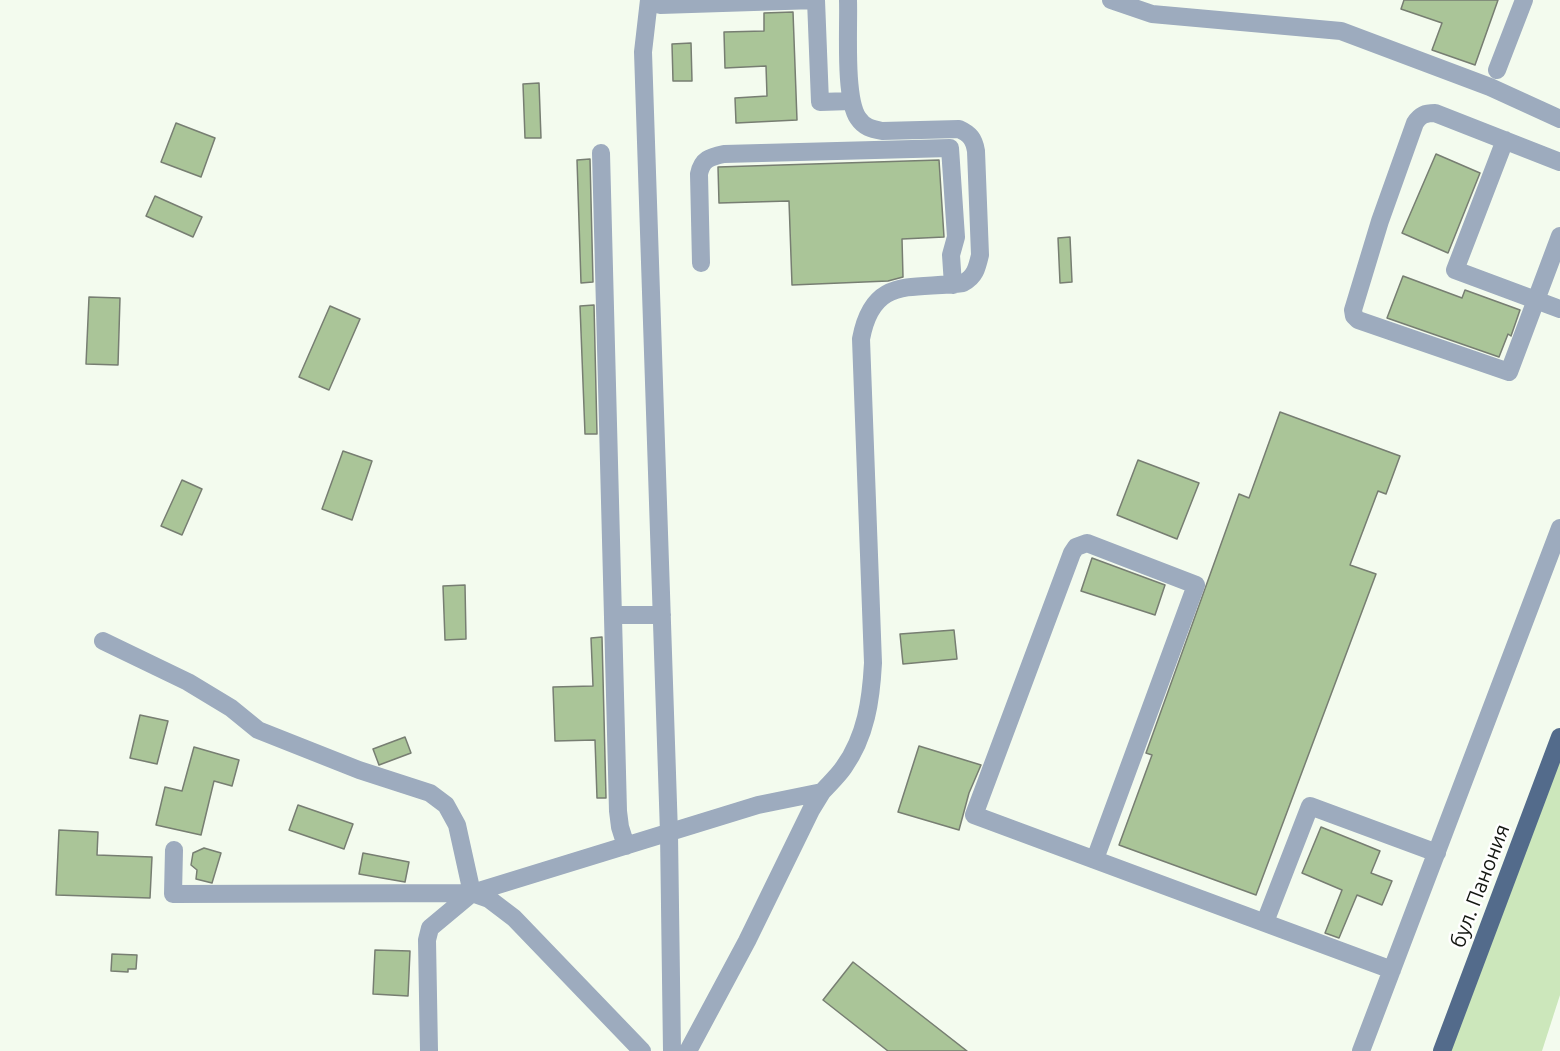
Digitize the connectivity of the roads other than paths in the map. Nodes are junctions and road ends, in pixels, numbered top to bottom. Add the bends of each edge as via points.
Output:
1 (848, 0) edge
2 (1111, 0) edge
3 (1524, 0) edge
4 (655, 3) edge
5 (1497, 70) dead end
6 (851, 101) junction
7 (1560, 119) edge
8 (1505, 140) junction
9 (601, 153) dead end
10 (1560, 162) edge
11 (1560, 236) edge
12 (700, 263) dead end
13 (953, 285) junction
14 (1536, 300) junction
15 (1560, 309) edge
16 (1560, 528) edge
17 (613, 615) junction
18 (662, 615) junction
19 (103, 641) dead end
20 (1560, 737) edge
21 (822, 792) junction
22 (669, 833) junction
23 (626, 846) junction
24 (174, 850) dead end
25 (1437, 853) junction
26 (1095, 859) junction
27 (472, 893) junction
28 (1264, 922) junction
29 (1392, 970) junction
30 (429, 1051) edge
31 (642, 1051) edge
32 (672, 1051) edge
33 (688, 1051) edge
34 (1362, 1051) edge
35 (1443, 1051) edge

1 - 6 street
2 - 7 street via 1152,14 1341,31 1491,87
3 - 5 street
4 - 6 street via 816,0 820,102
4 - 18 street via 643,52
6 - 13 street via 859,120 869,129 959,129 974,141 980,255 971,279
8 - 10 street
8 - 14 street via 1455,270
8 - 14 street via 1435,113 1420,116 1380,221 1353,310 1358,321 1509,372
9 - 17 street
11 - 14 street
12 - 13 street via 699,174 701,164 710,157 950,148 956,237 951,255
13 - 21 street via 891,291 880,297 864,322 861,339 873,663 871,703 861,735 844,767
14 - 15 street
16 - 25 street
17 - 18 street
17 - 23 street via 618,811
18 - 22 street
19 - 27 street via 188,682 258,730 359,770 430,792 446,805 457,825
20 - 35 main road, бул. Панония
21 - 22 street via 758,805
21 - 33 street
22 - 23 street
22 - 32 street
23 - 27 street
24 - 27 street via 173,894
25 - 28 street via 1310,806
25 - 29 street
26 - 26 street via 975,815 1072,553 1087,543 1196,585
26 - 28 street
27 - 30 street via 430,928
27 - 31 street via 489,899 514,918
28 - 29 street
29 - 34 street

